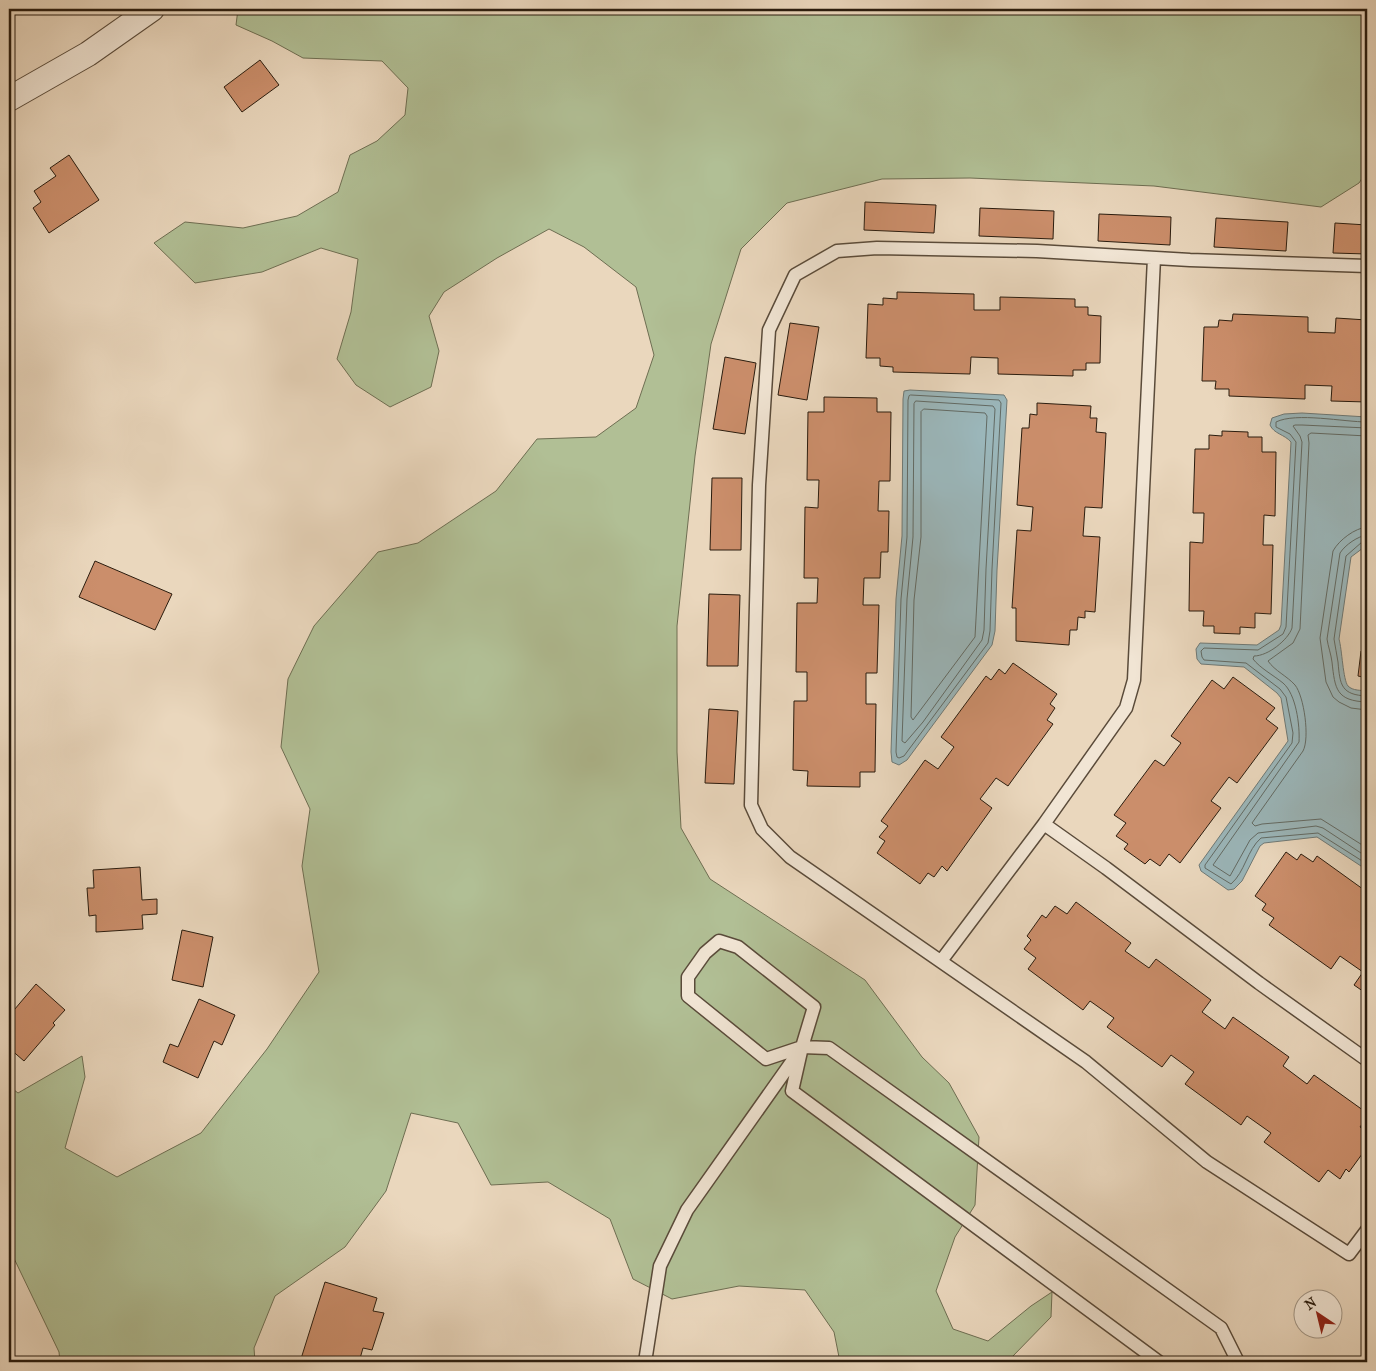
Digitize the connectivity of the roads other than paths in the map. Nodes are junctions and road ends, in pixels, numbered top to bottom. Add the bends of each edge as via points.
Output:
1 (152, 9) edge
2 (9, 99) edge
3 (1154, 258) junction
4 (1367, 266) edge
5 (1044, 824) junction
6 (941, 962) junction
7 (802, 1047) junction
8 (1367, 1060) edge
9 (1367, 1230) edge
10 (645, 1362) edge
11 (1159, 1362) edge
12 (1238, 1362) edge

1 - 2 street via 88,54
3 - 4 lane
3 - 5 lane via 1134,680 1126,708
3 - 6 lane via 1017,251 837,250 795,275 769,330 759,485 751,805 762,829 790,857
5 - 6 lane
5 - 8 lane
6 - 9 lane via 1086,1062 1207,1162 1349,1254
7 - 7 lane via 766,1059 688,996 688,977 719,940 738,947 814,1007
7 - 10 lane via 688,1210 660,1266
7 - 11 lane via 792,1091
7 - 12 lane via 829,1048 1221,1328

